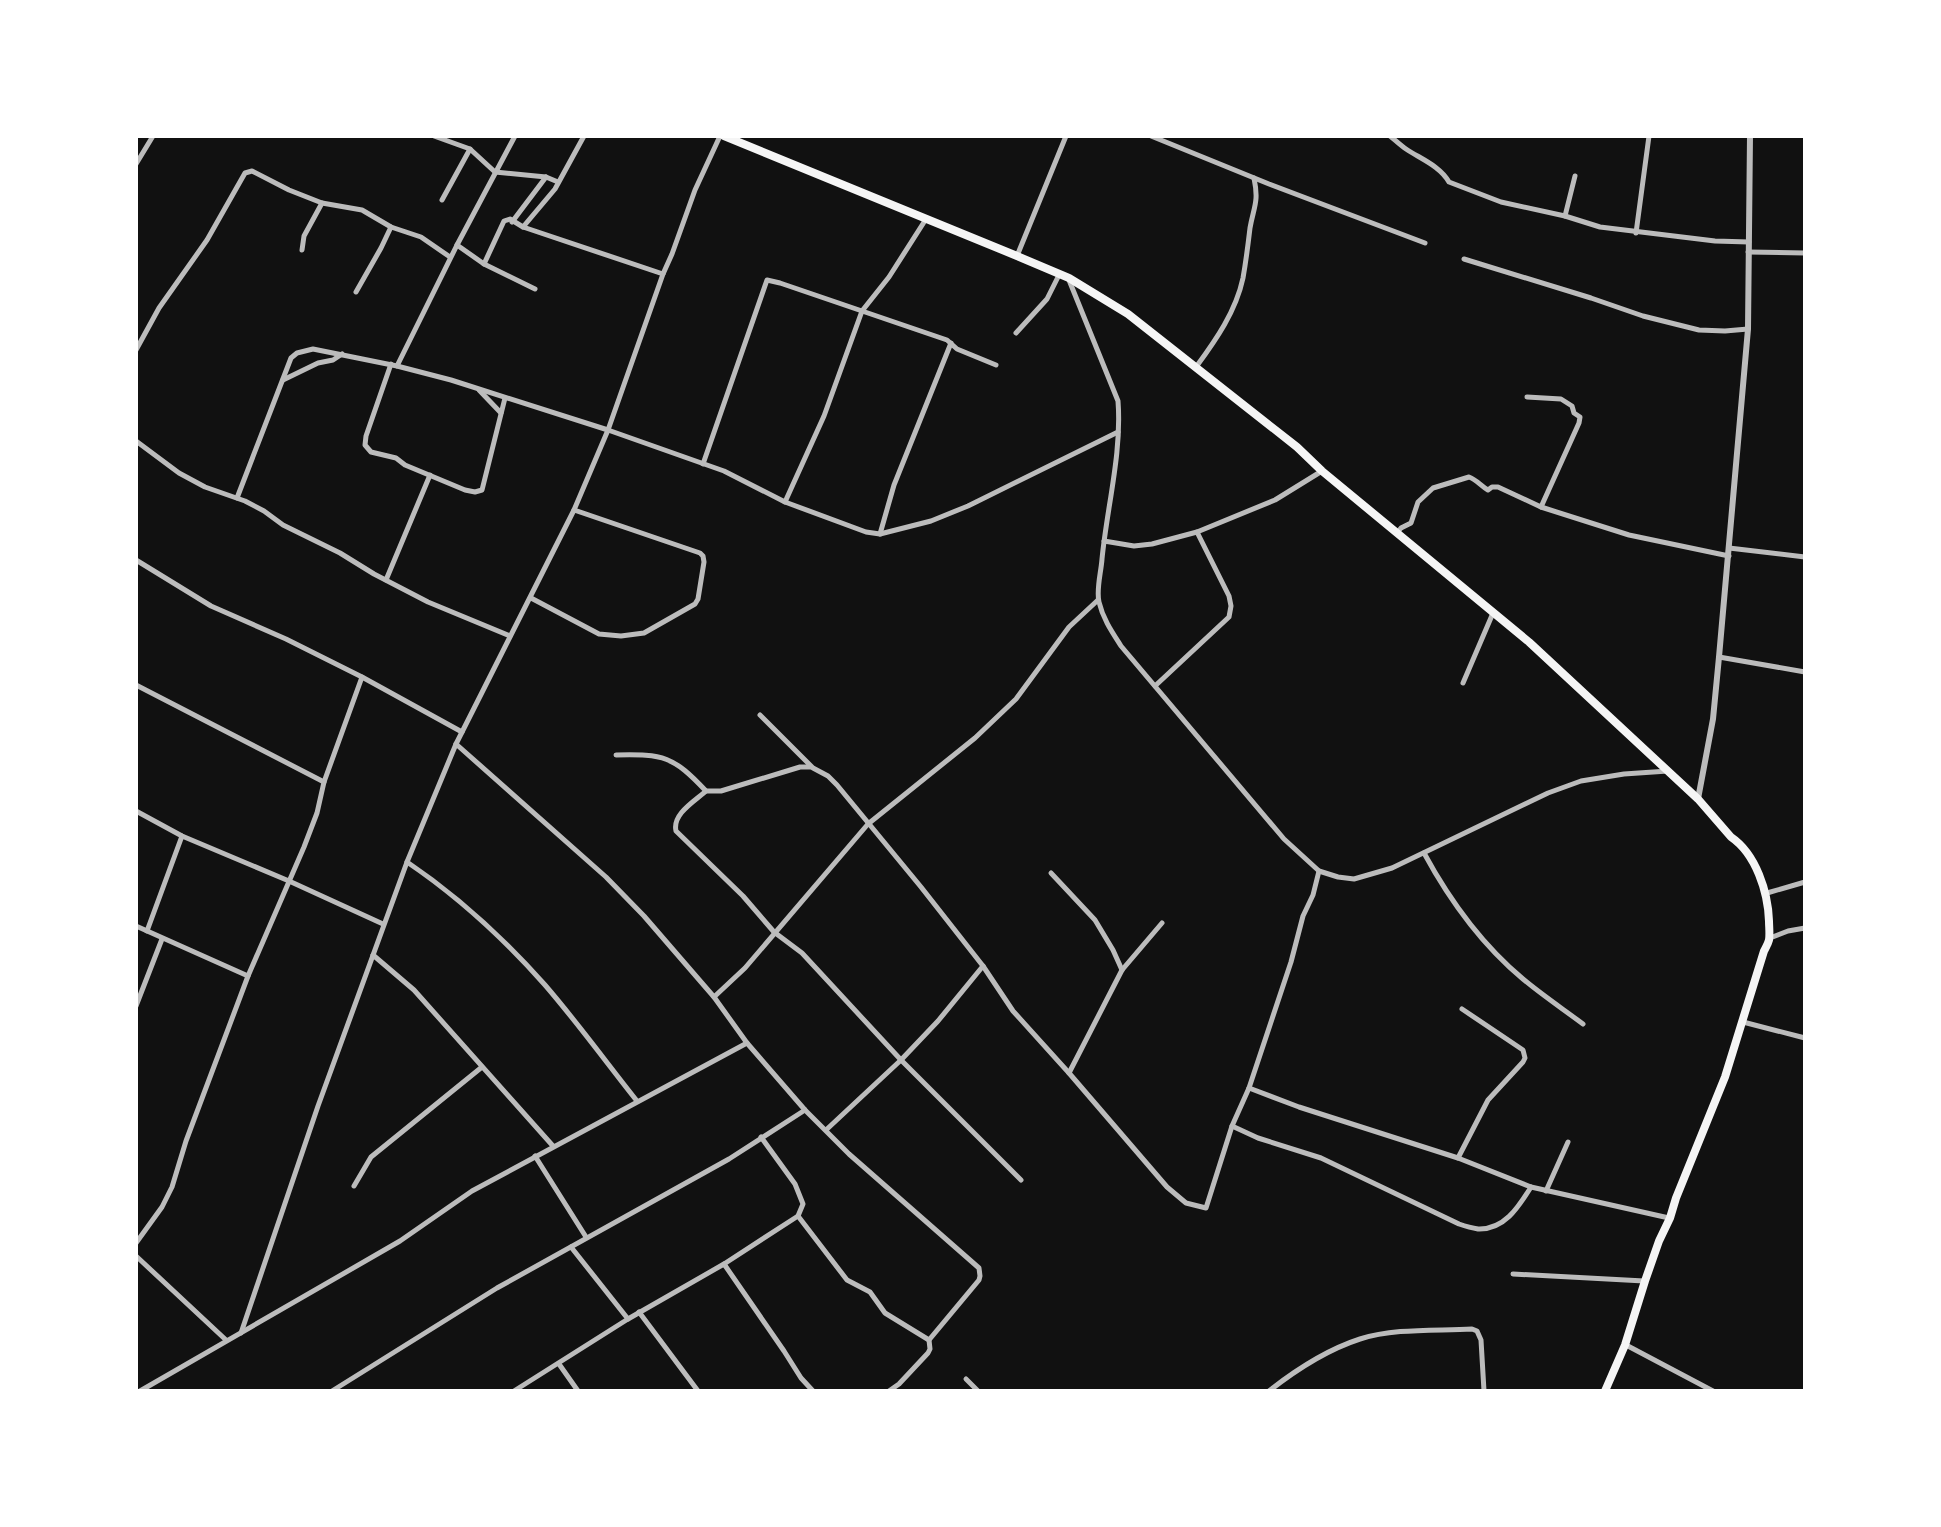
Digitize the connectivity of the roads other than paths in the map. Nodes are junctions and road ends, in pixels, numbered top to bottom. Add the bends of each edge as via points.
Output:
1 (153, 136) edge
2 (434, 136) edge
3 (515, 136) edge
4 (584, 136) edge
5 (722, 136) edge
6 (1066, 136) edge
7 (1151, 136) edge
8 (1390, 136) edge
9 (1649, 136) edge
10 (1750, 136) edge
11 (470, 149) junction
12 (136, 164) edge
13 (495, 172) junction
14 (1575, 176) dead end
15 (546, 177) junction
16 (1254, 178) junction
17 (558, 182) junction
18 (442, 200) dead end
19 (322, 203) junction
20 (1565, 216) junction
21 (926, 218) junction
22 (512, 222) junction
23 (391, 227) junction
24 (523, 227) junction
25 (1636, 233) junction
26 (1749, 242) junction
27 (1425, 243) dead end
28 (457, 245) junction
29 (302, 250) dead end
30 (1748, 252) junction
31 (1805, 253) edge
32 (1017, 256) junction
33 (450, 257) junction
34 (1464, 259) dead end
35 (484, 264) junction
36 (663, 274) junction
37 (1064, 277) junction
38 (535, 289) dead end
39 (356, 292) dead end
40 (862, 311) junction
41 (1748, 329) junction
42 (1016, 333) dead end
43 (951, 343) junction
44 (136, 350) edge
45 (327, 351) junction
46 (342, 354) junction
47 (318, 363) junction
48 (394, 365) junction
49 (996, 365) dead end
50 (1196, 367) junction
51 (282, 381) junction
52 (479, 389) junction
53 (1527, 397) dead end
54 (505, 398) junction
55 (501, 413) junction
56 (608, 430) junction
57 (1118, 432) junction
58 (136, 441) edge
59 (703, 464) junction
60 (1322, 471) junction
61 (430, 475) junction
62 (237, 498) junction
63 (785, 502) junction
64 (1541, 507) junction
65 (574, 510) junction
66 (1197, 532) junction
67 (1397, 533) junction
68 (880, 534) junction
69 (1104, 541) junction
70 (1729, 552) junction
71 (1805, 557) edge
72 (136, 560) edge
73 (386, 580) junction
74 (531, 598) junction
75 (1098, 599) junction
76 (1493, 613) junction
77 (510, 636) junction
78 (1719, 657) junction
79 (1805, 672) edge
80 (362, 677) junction
81 (1463, 683) dead end
82 (136, 685) edge
83 (1155, 686) junction
84 (760, 715) dead end
85 (462, 732) junction
86 (456, 744) junction
87 (616, 755) dead end
88 (813, 768) junction
89 (1669, 771) junction
90 (324, 782) junction
91 (706, 791) junction
92 (1698, 799) junction
93 (136, 811) edge
94 (868, 824) junction
95 (182, 836) junction
96 (1424, 853) junction
97 (407, 862) junction
98 (1319, 871) junction
99 (1051, 873) dead end
100 (289, 881) junction
101 (1805, 882) edge
102 (1767, 893) junction
103 (1162, 923) dead end
104 (383, 924) junction
105 (136, 926) edge
106 (1805, 928) edge
107 (147, 931) junction
108 (774, 932) junction
109 (162, 939) junction
110 (1770, 939) junction
111 (373, 955) junction
112 (983, 966) junction
113 (1122, 970) junction
114 (248, 976) junction
115 (714, 997) junction
116 (136, 1006) edge
117 (1462, 1009) dead end
118 (1743, 1022) junction
119 (1583, 1024) dead end
120 (1805, 1038) edge
121 (747, 1043) junction
122 (901, 1060) junction
123 (482, 1067) junction
124 (1069, 1073) junction
125 (1249, 1088) junction
126 (637, 1101) junction
127 (805, 1110) junction
128 (1232, 1126) junction
129 (826, 1130) junction
130 (761, 1137) junction
131 (1568, 1142) dead end
132 (553, 1146) junction
133 (535, 1156) junction
134 (1458, 1158) junction
135 (1021, 1180) dead end
136 (354, 1186) dead end
137 (1531, 1187) junction
138 (1546, 1191) junction
139 (798, 1216) junction
140 (1670, 1218) junction
141 (586, 1237) junction
142 (136, 1243) edge
143 (571, 1247) junction
144 (136, 1256) edge
145 (724, 1264) junction
146 (1513, 1274) dead end
147 (1645, 1281) junction
148 (639, 1312) junction
149 (628, 1319) junction
150 (241, 1333) junction
151 (226, 1340) junction
152 (929, 1340) junction
153 (1625, 1345) junction
154 (559, 1364) junction
155 (966, 1379) dead end
156 (140, 1391) edge
157 (332, 1391) edge
158 (514, 1391) edge
159 (578, 1391) edge
160 (698, 1391) edge
161 (813, 1391) edge
162 (889, 1391) edge
163 (978, 1391) edge
164 (1269, 1391) edge
165 (1484, 1391) edge
166 (1605, 1391) edge
167 (1713, 1391) edge

1 - 12 street
2 - 11 street
3 - 13 street
4 - 17 street
5 - 21 main road
5 - 36 street
6 - 32 street
7 - 16 street
8 - 20 street via 1448,179 1501,202
9 - 25 street
10 - 26 street
11 - 13 street
11 - 18 street
13 - 15 street
13 - 28 street
14 - 20 street
15 - 17 street
15 - 22 street
16 - 27 street
16 - 50 street via 1258,195 1242,281 1231,312
17 - 24 street
19 - 23 street via 362,210
19 - 29 street
19 - 44 street via 252,171 245,173
20 - 25 street
21 - 32 main road
21 - 40 street
22 - 24 street
22 - 35 street via 504,221
23 - 33 street via 421,237
23 - 39 street
24 - 36 street
25 - 26 street
26 - 30 street
28 - 33 street
28 - 35 street
30 - 31 street
30 - 41 street
32 - 37 main road
33 - 48 street
34 - 41 street via 1699,330
35 - 38 street
36 - 56 street
37 - 42 street
37 - 50 main road via 1128,314
37 - 57 street via 1118,401
40 - 43 street
40 - 59 street via 767,280
40 - 63 street via 824,416
41 - 70 street
43 - 49 street
43 - 68 street
45 - 46 street
45 - 47 street
45 - 51 street via 297,353
46 - 47 street
46 - 48 street
47 - 51 street
48 - 52 street
48 - 61 street via 365,445
50 - 60 main road
51 - 62 street
52 - 54 street
52 - 55 street
53 - 64 street via 1561,399 1580,417
54 - 55 street
54 - 56 street
55 - 61 street via 482,490 465,490
56 - 59 street
56 - 65 street
57 - 68 street via 968,506
57 - 69 street
58 - 62 street via 179,473
59 - 63 street
60 - 66 street via 1275,500
60 - 67 main road
61 - 73 street
62 - 73 street
63 - 68 street
64 - 67 street via 1462,478 1433,488 1418,502 1411,523
64 - 70 street via 1629,535
65 - 74 street
65 - 74 street via 700,553 704,562 698,599 644,633 621,636 599,634
66 - 69 street via 1134,546
66 - 83 street via 1229,596 1229,617
67 - 76 main road
69 - 75 street
70 - 71 street
70 - 78 street
72 - 80 street via 211,606
73 - 77 street
74 - 77 street
75 - 83 street via 1121,646
75 - 94 street via 1069,627 1016,699
76 - 81 street
76 - 89 main road
77 - 85 street
78 - 79 street
78 - 92 street
80 - 85 street
80 - 90 street
82 - 90 street
83 - 98 street via 1284,839
84 - 88 street
85 - 86 street
86 - 97 street
86 - 115 street via 606,877
87 - 91 street via 663,757 687,770
88 - 91 street
88 - 94 street via 828,776
89 - 92 main road
89 - 96 street via 1581,781
90 - 100 street
91 - 108 street via 676,819 676,831
92 - 102 main road via 1736,841
93 - 95 street
94 - 108 street
94 - 112 street
95 - 100 street
95 - 107 street
96 - 98 street via 1354,879
96 - 119 street via 1489,948
97 - 104 street
97 - 126 street via 520,958
98 - 125 street
99 - 113 street via 1095,920
100 - 104 street
100 - 114 street
101 - 102 street
102 - 110 main road
103 - 113 street
104 - 111 street
105 - 107 street
106 - 110 street
107 - 109 street
108 - 115 street
108 - 122 street via 802,953
109 - 114 street
109 - 116 street
110 - 118 main road
111 - 123 street via 414,990
111 - 150 street
112 - 122 street
112 - 124 street via 1013,1011
113 - 124 street
114 - 142 street via 172,1187
115 - 121 street
117 - 134 street via 1523,1050 1525,1058 1488,1100
118 - 120 street
118 - 140 main road
121 - 126 street
121 - 127 street
122 - 129 street
122 - 135 street
123 - 132 street
123 - 136 street via 371,1157
124 - 128 street via 1186,1203 1206,1208
125 - 128 street
125 - 134 street
126 - 132 street
127 - 129 street
127 - 130 street
128 - 137 street via 1321,1158 1477,1229 1512,1216
129 - 152 street via 979,1268 979,1280
130 - 139 street via 795,1184 803,1204
130 - 141 street
131 - 138 street
132 - 133 street
133 - 141 street
133 - 150 street
134 - 137 street
137 - 138 street
138 - 140 street
139 - 145 street
139 - 152 street via 847,1280 870,1292 885,1313
140 - 147 main road
141 - 143 street
143 - 149 street
143 - 157 street
144 - 151 street
145 - 148 street
145 - 161 street
146 - 147 street
147 - 153 main road
148 - 149 street
148 - 160 street
149 - 154 street
150 - 151 street
151 - 156 street
152 - 162 street via 928,1353
153 - 166 main road
153 - 167 street
154 - 158 street
154 - 159 street
155 - 163 street
164 - 165 street via 1317,1357 1361,1339 1472,1329 1481,1340

